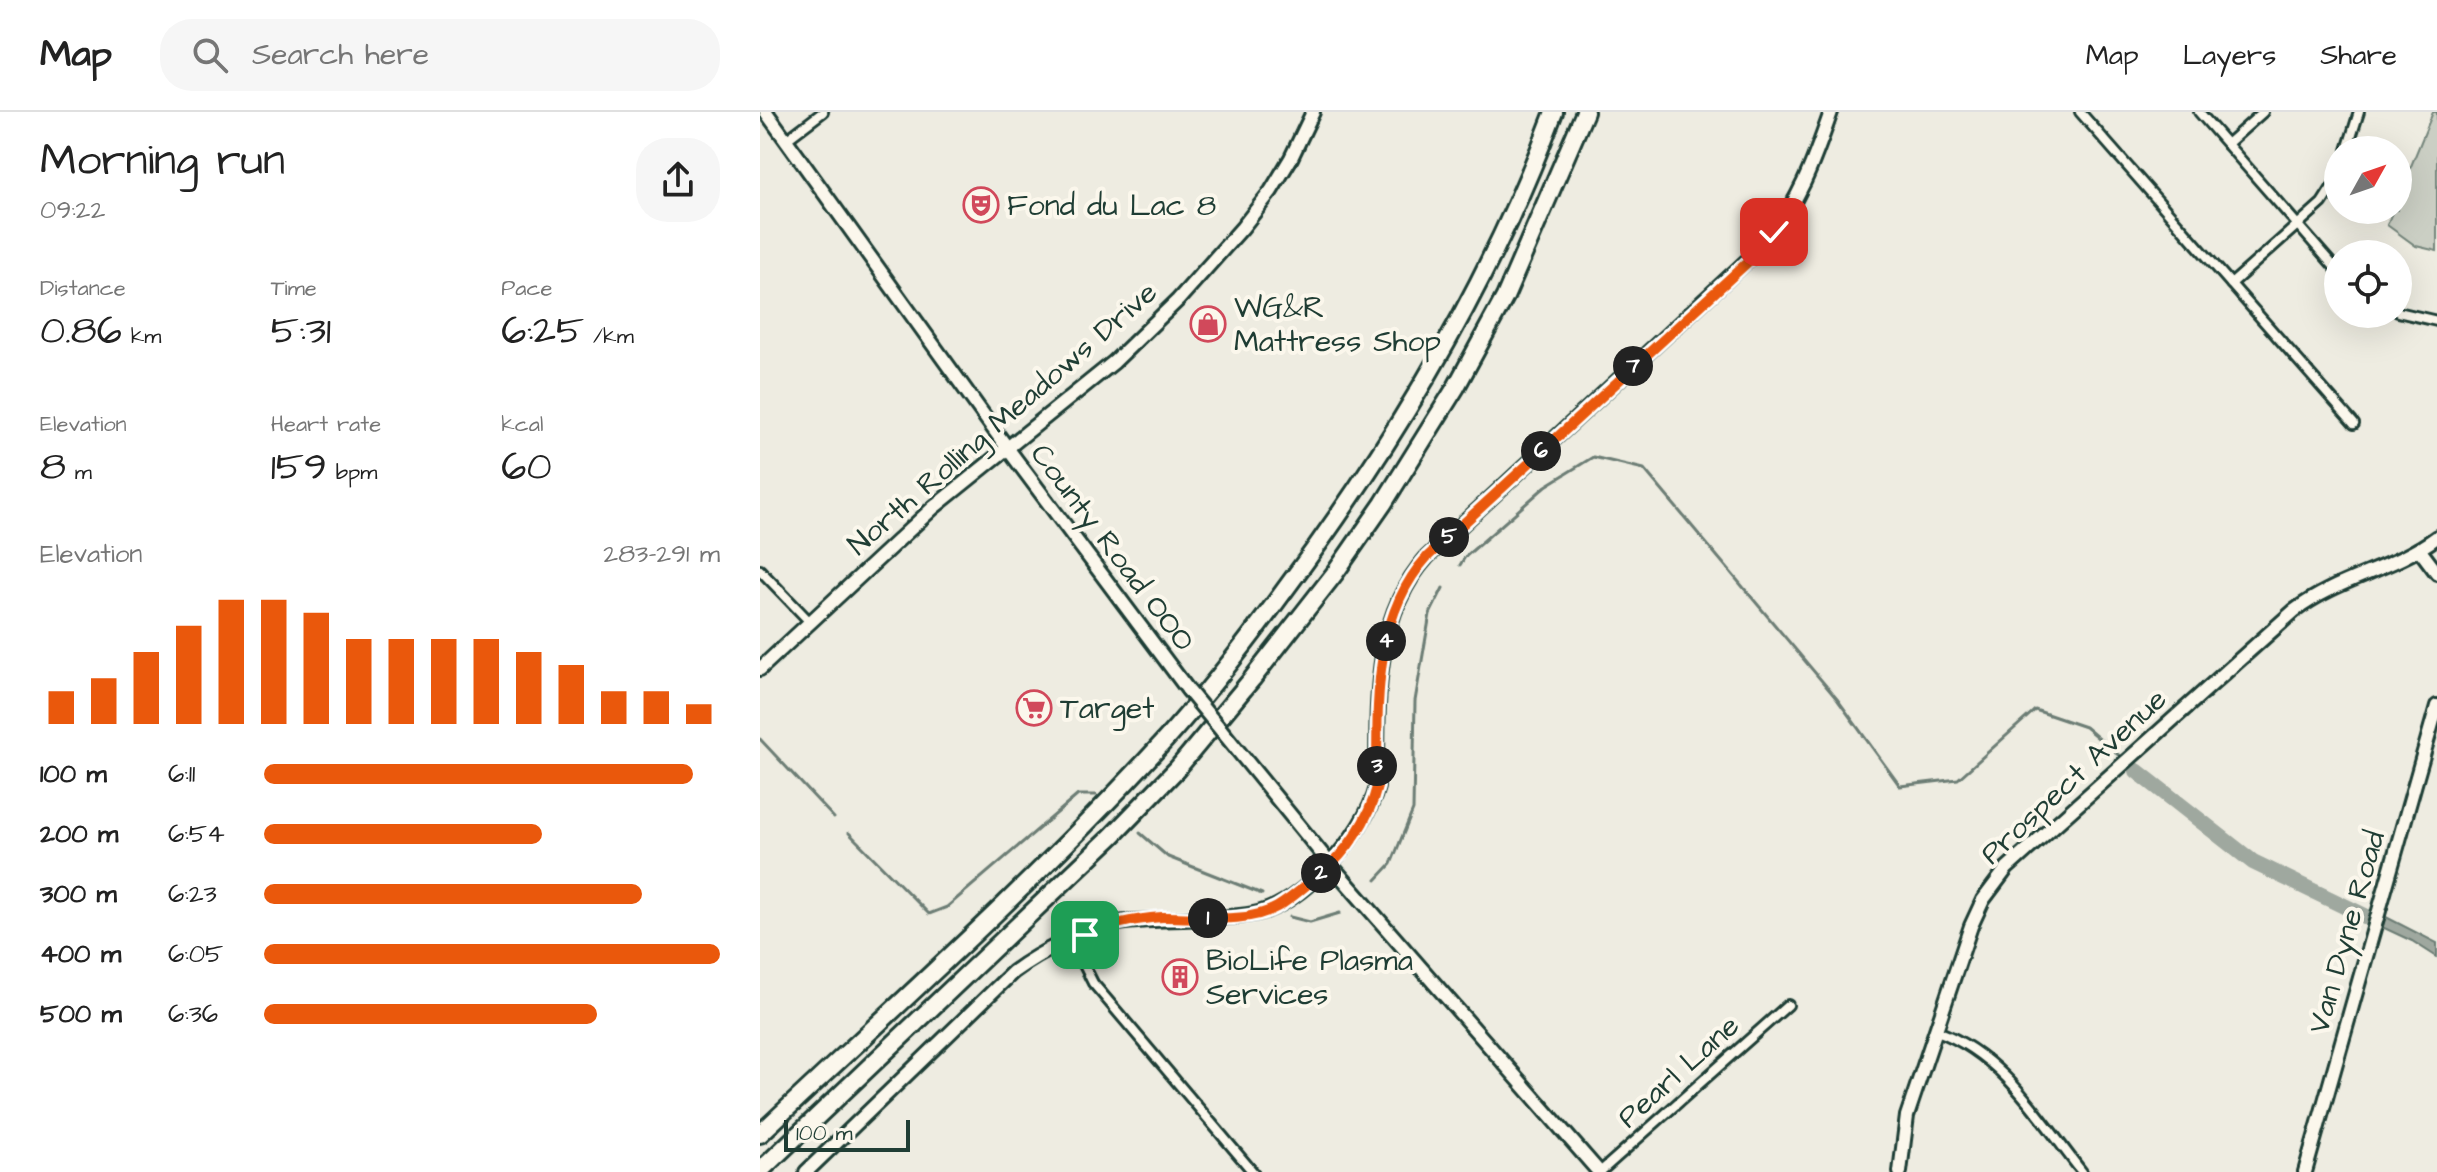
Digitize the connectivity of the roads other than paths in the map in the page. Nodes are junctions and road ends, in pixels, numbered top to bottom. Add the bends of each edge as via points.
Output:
1 (766, 112) edge
2 (823, 112) edge
3 (1313, 112) edge
4 (1554, 112) edge
5 (1585, 112) edge
6 (1831, 112) edge
7 (2080, 112) edge
8 (2199, 112) edge
9 (2263, 112) edge
10 (2359, 112) edge
11 (2351, 136) edge
12 (786, 140) junction
13 (2227, 144) junction
14 (2324, 201) edge
15 (2297, 225) junction
16 (2324, 255) edge
17 (2231, 284) junction
18 (2412, 315) edge
19 (2437, 321) edge
20 (2354, 424) dead end
21 (1008, 449) junction
22 (2428, 543) edge
23 (2437, 557) edge
24 (760, 570) edge
25 (2437, 573) edge
26 (810, 622) junction
27 (760, 669) edge
28 (2437, 706) edge
29 (1331, 865) junction
30 (1077, 938) junction
31 (1788, 1005) dead end
32 (1937, 1031) junction
33 (760, 1131) edge
34 (760, 1171) edge
35 (806, 1172) edge
36 (1253, 1172) edge
37 (1600, 1172) edge
38 (1900, 1172) edge
39 (2082, 1172) edge
40 (2305, 1172) edge

1 - 12 main road, County Road OOO
2 - 12 street
3 - 21 main road, North Rolling Meadows Drive via 1271,191 1178,300 1114,362
4 - 33 highway via 1513,211 1430,370 1360,487 1234,658 1158,748 1035,875
5 - 34 highway via 1505,297 1456,387 1383,504 1262,668 1112,836
6 - 29 main road via 1803,187 1750,260 1427,557 1406,584 1380,668 1372,806
7 - 17 street
8 - 13 street
9 - 13 street
10 - 11 street
12 - 21 main road, County Road OOO
13 - 15 street
14 - 15 street
15 - 16 street
15 - 17 street
17 - 20 street
18 - 19 street
21 - 26 main road, North Rolling Meadows Drive via 933,508
21 - 29 main road, County Road OOO, bridge via 1188,690
22 - 23 main road
22 - 25 main road
22 - 32 main road, Prospect Avenue via 2308,601 2023,852 1988,892 1971,926
24 - 26 street
26 - 27 main road, North Rolling Meadows Drive
28 - 40 main road, Van Dyne Road
29 - 30 main road via 1276,907 1255,914 1161,917 1118,923
29 - 37 main road, County Road OOO
30 - 35 main road via 1013,972
30 - 36 street via 1093,983
31 - 37 street, Pearl Lane
32 - 38 main road, Prospect Avenue via 1907,1116
32 - 39 street via 1995,1065

